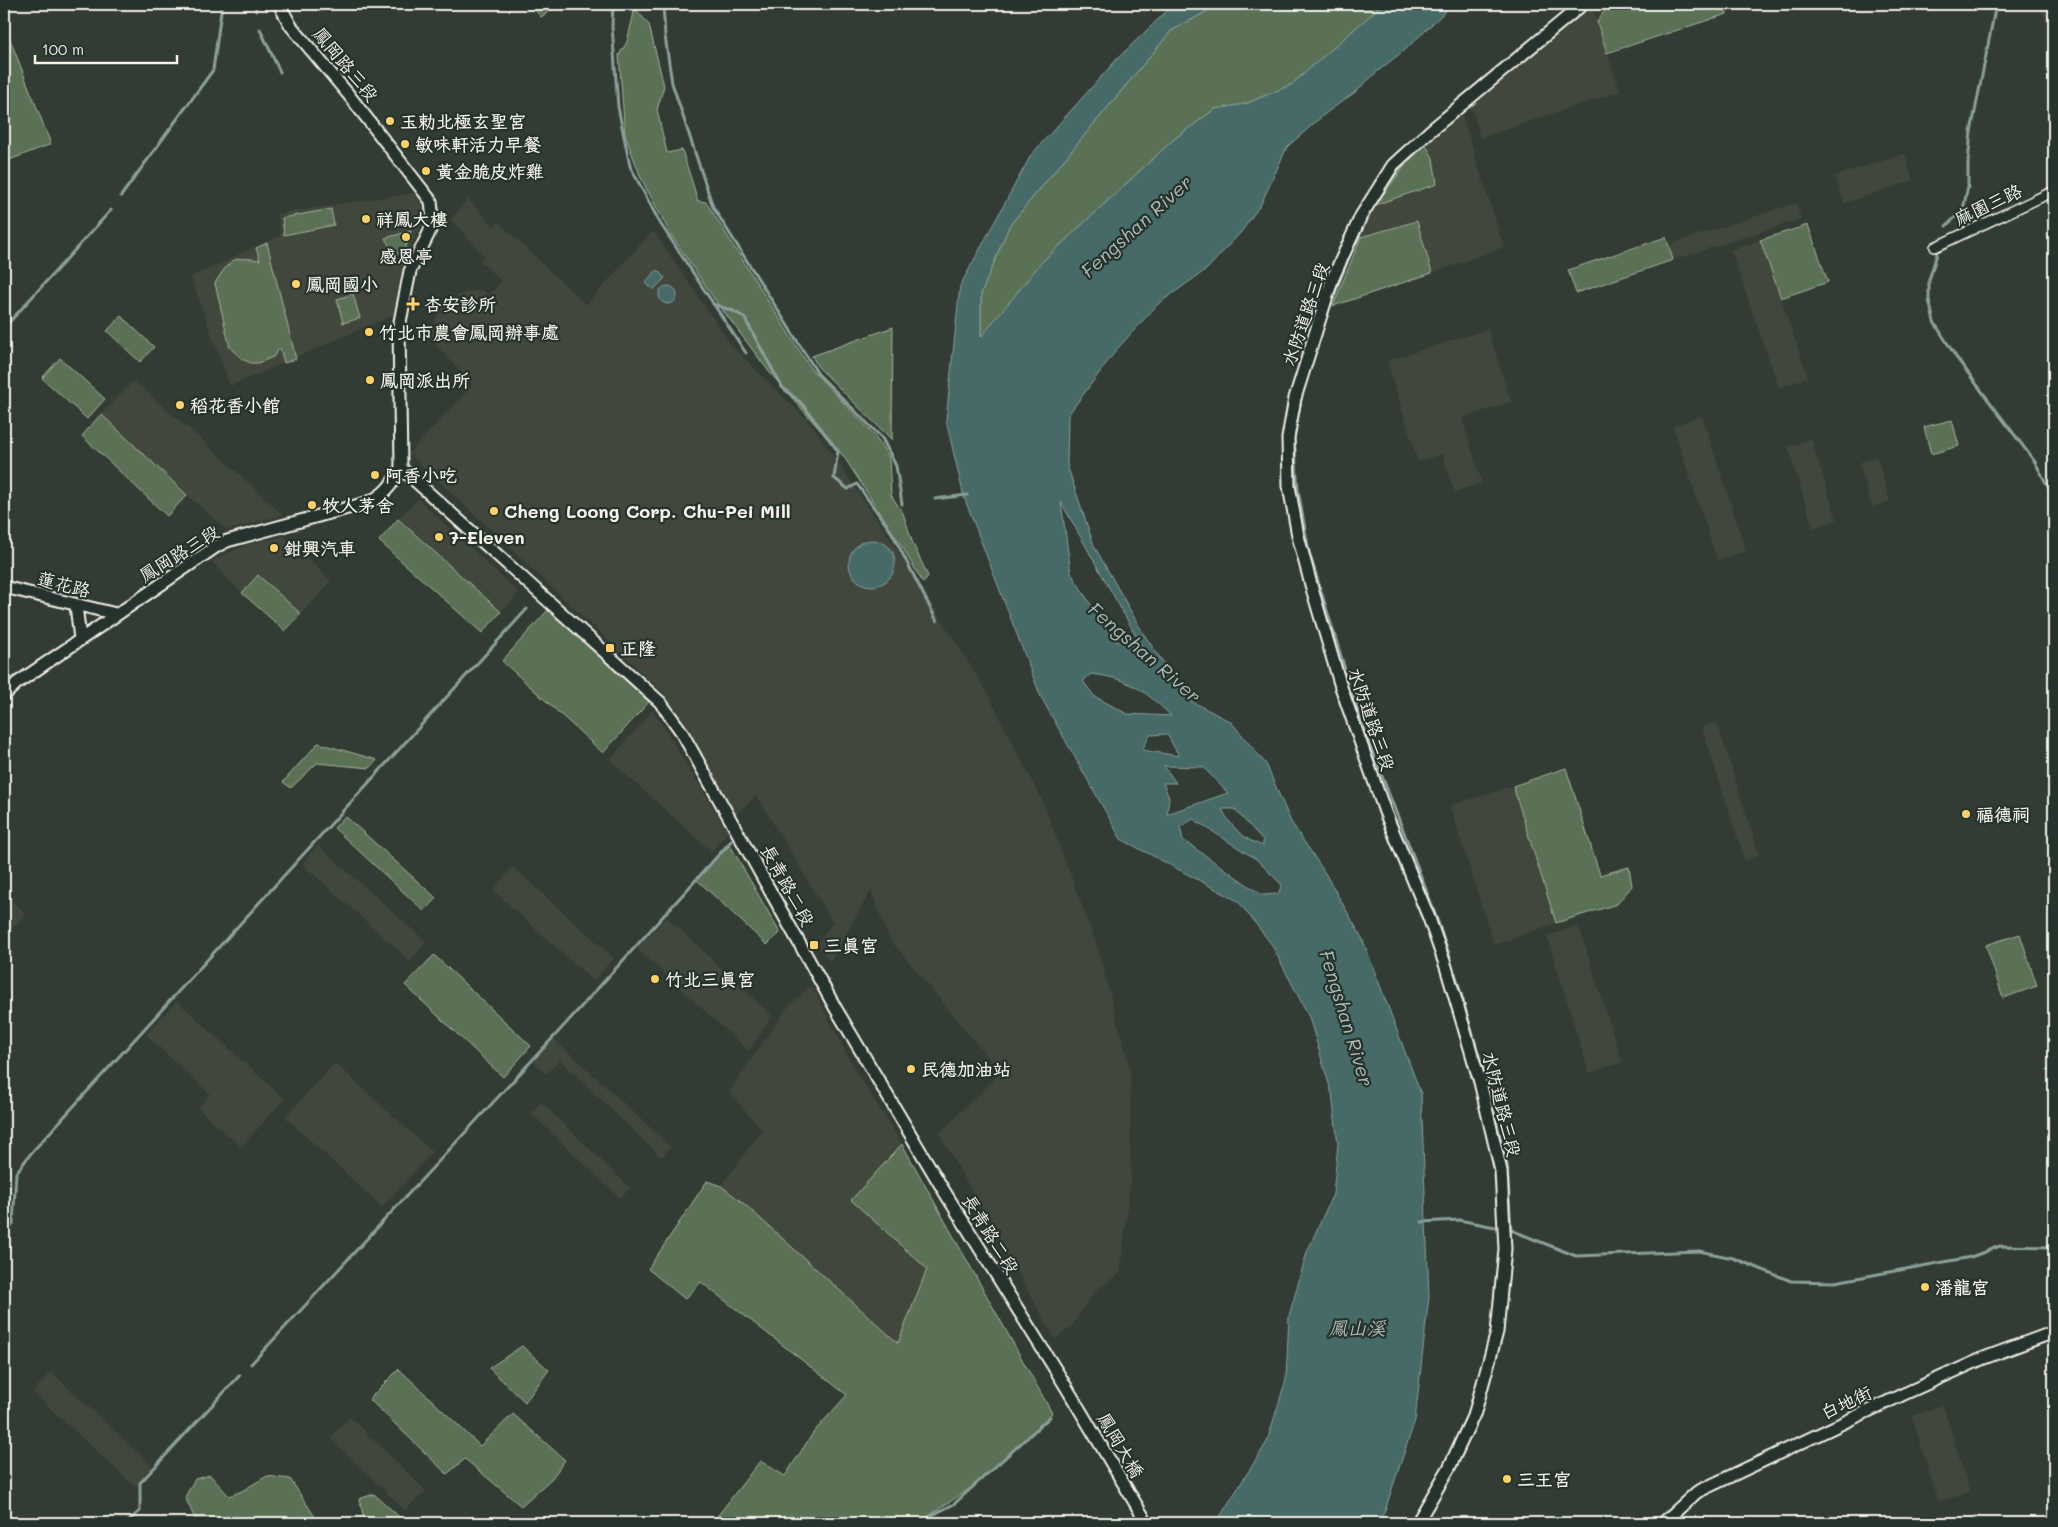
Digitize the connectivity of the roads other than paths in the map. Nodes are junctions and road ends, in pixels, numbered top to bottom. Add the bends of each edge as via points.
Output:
1 (279, 4) edge
2 (1583, 4) edge
3 (2054, 191) edge
4 (1934, 247) dead end
5 (401, 468) junction
6 (4, 587) edge
7 (76, 605) junction
8 (116, 614) junction
9 (80, 639) junction
10 (4, 695) edge
11 (2054, 1332) edge
12 (1065, 1385) joint
13 (1146, 1523) edge
14 (1416, 1523) edge
15 (1663, 1523) edge

1 - 5 street, 鳳岡路三段 via 291,26 432,201 429,233 410,271 400,327
2 - 14 street, 水防道路三段 via 1394,164 1361,216 1332,280 1295,398 1288,438 1289,486 1313,592 1341,687 1385,812 1446,967 1480,1082 1501,1171 1505,1249 1497,1332 1475,1412 1449,1468
3 - 4 street, 麻園三路
5 - 8 street, 鳳岡路三段 via 392,485 378,498 227,541
5 - 12 street, 長青路二段 via 660,702 681,731 846,1026
6 - 7 street, 蓮花路
7 - 8 street, 蓮花路
7 - 9 street
8 - 9 street, 鳳岡路三段
9 - 10 street, 鳳岡路三段 via 17,682
11 - 15 street, 白地街 via 1984,1358 1697,1492
12 - 13 street, 鳳岡大橋

